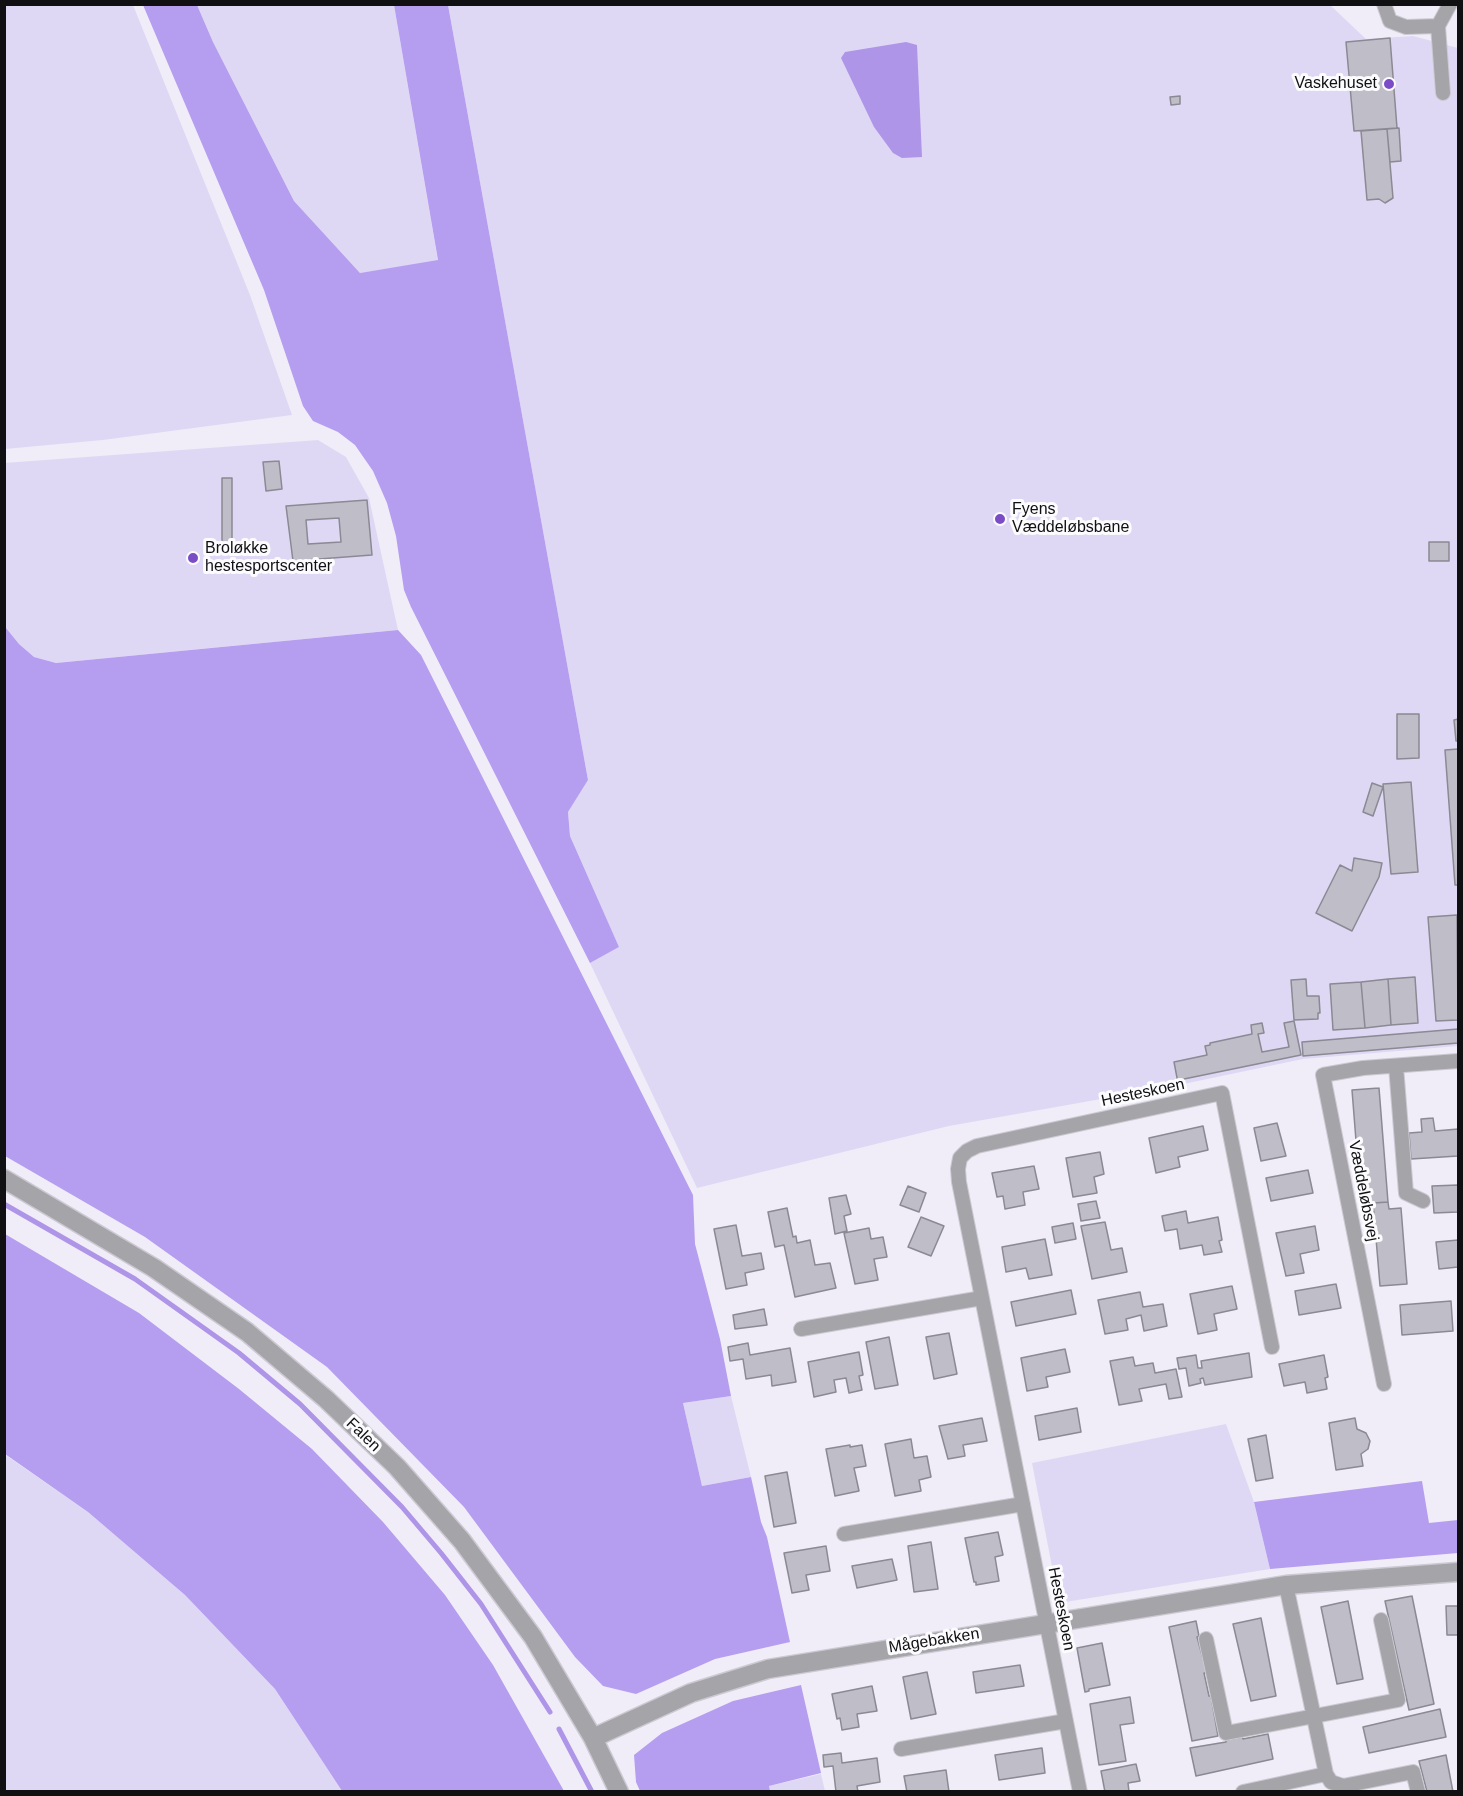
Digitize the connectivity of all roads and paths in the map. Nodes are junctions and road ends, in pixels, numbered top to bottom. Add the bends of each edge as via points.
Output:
1 (1384, 4) edge
2 (1450, 4) edge
3 (1438, 26) junction
4 (1443, 93) dead end
5 (1458, 1061) edge
6 (1396, 1066) junction
7 (4, 1179) edge
8 (1423, 1201) dead end
9 (982, 1298) junction
10 (801, 1329) dead end
11 (1272, 1347) dead end
12 (1384, 1384) dead end
13 (1023, 1504) junction
14 (844, 1534) dead end
15 (1458, 1570) edge
16 (1286, 1585) junction
17 (1381, 1620) dead end
18 (1047, 1622) junction
19 (1206, 1639) dead end
20 (1314, 1716) junction
21 (1066, 1720) junction
22 (593, 1738) junction
23 (901, 1749) dead end
24 (1326, 1774) junction
25 (1379, 1785) edge
26 (1263, 1790) edge
27 (619, 1791) edge
28 (1080, 1791) edge
29 (1243, 1791) edge
30 (1418, 1791) edge

1 - 3 street via 1390,21 1406,27
2 - 3 street
3 - 4 street
5 - 6 street, Væddeløbsvej
6 - 8 street via 1406,1193
6 - 12 street, Væddeløbsvej via 1323,1075
7 - 22 street, Falen via 154,1268 247,1332 326,1399 397,1467 462,1541 533,1637
9 - 10 street
9 - 11 street, Hesteskoen via 959,1182 960,1158 966,1151 1222,1093
9 - 13 street, Hesteskoen
13 - 14 street
13 - 18 street, Hesteskoen
15 - 16 street, Mågebakken
16 - 18 street, Mågebakken
16 - 20 street
17 - 20 street via 1398,1700
18 - 21 street, Hesteskoen
18 - 22 street, Mågebakken via 768,1669 691,1693
19 - 20 street via 1226,1733
20 - 24 street
21 - 23 street
21 - 28 street, Hesteskoen
22 - 27 street, Falen
24 - 25 street via 1331,1782 1343,1786
24 - 26 street
25 - 30 street via 1413,1772
26 - 29 street

